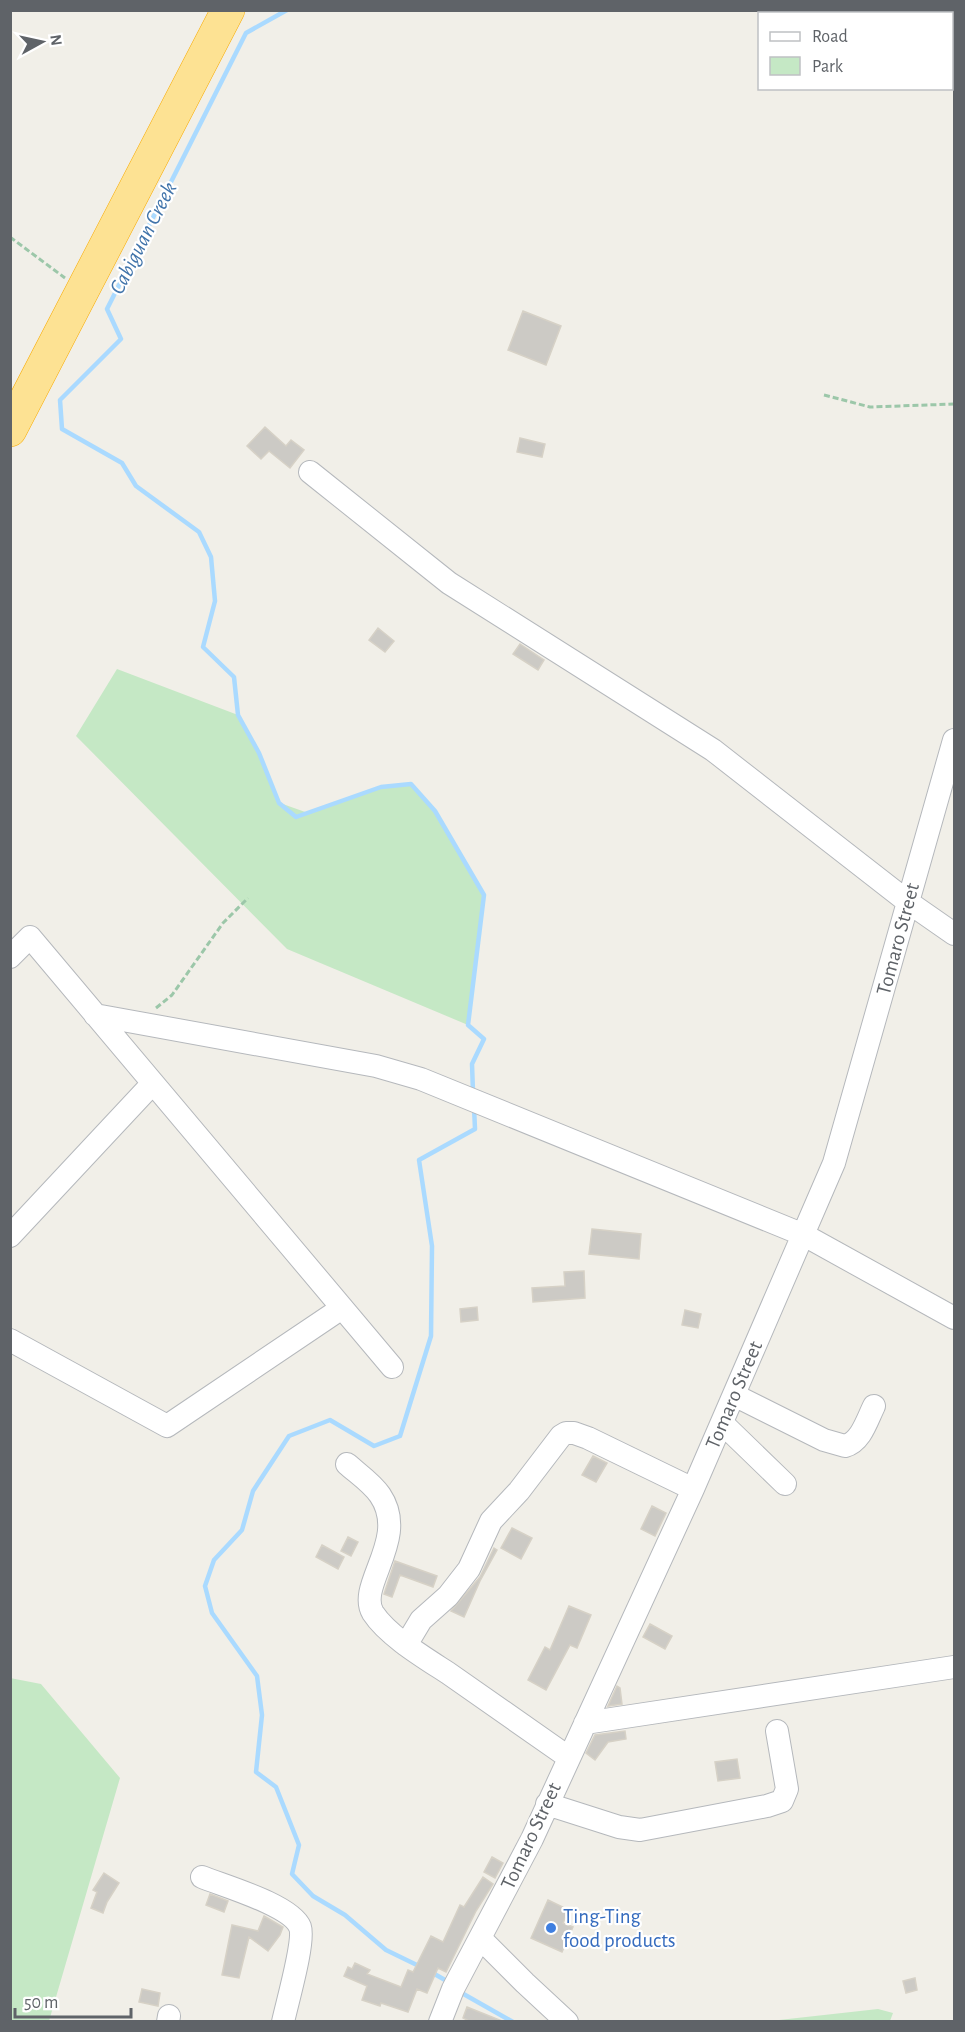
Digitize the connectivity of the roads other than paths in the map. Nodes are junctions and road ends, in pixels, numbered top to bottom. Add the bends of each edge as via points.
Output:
1 (215, 10) edge
2 (228, 10) edge
3 (151, 147) junction
4 (10, 405) edge
5 (10, 430) edge
6 (310, 472) dead end
7 (954, 740) edge
8 (908, 902) junction
9 (954, 934) edge
10 (10, 957) edge
11 (95, 1015) junction
12 (153, 1083) junction
13 (804, 1235) junction
14 (10, 1236) edge
15 (342, 1308) junction
16 (954, 1318) edge
17 (10, 1340) edge
18 (392, 1367) dead end
19 (734, 1395) junction
20 (874, 1406) dead end
21 (722, 1423) junction
22 (347, 1464) dead end
23 (784, 1484) dead end
24 (693, 1489) junction
25 (406, 1645) junction
26 (954, 1666) edge
27 (585, 1723) junction
28 (777, 1731) dead end
29 (568, 1756) junction
30 (547, 1804) junction
31 (202, 1878) dead end
32 (481, 1939) junction
33 (283, 2022) edge
34 (440, 2022) edge
35 (567, 2022) edge

1 - 3 highway
2 - 3 highway
3 - 4 highway
3 - 5 highway
6 - 8 street via 449,583 713,750
7 - 8 street, Tomaro Street
8 - 9 street
8 - 13 street, Tomaro Street via 834,1163
10 - 11 street via 30,937
11 - 12 street
11 - 13 street via 376,1066 421,1079
12 - 14 street
12 - 15 street
13 - 16 street
13 - 19 street, Tomaro Street
15 - 17 street via 168,1426
15 - 18 street
19 - 20 street via 824,1440 845,1446 859,1436
19 - 21 street, Tomaro Street
21 - 23 street
21 - 24 street, Tomaro Street
22 - 25 street via 379,1494 388,1512 390,1531 370,1603 373,1613
24 - 25 street via 612,1449 566,1433 490,1521 469,1569 448,1596 421,1620
24 - 27 street, Tomaro Street
25 - 29 street
26 - 27 street
27 - 29 street, Tomaro Street
28 - 30 street via 787,1790 782,1801 767,1806 640,1830
29 - 30 street, Tomaro Street
30 - 32 street, Tomaro Street
31 - 33 street via 258,1898 295,1918 300,1943
32 - 34 street, Tomaro Street
32 - 35 street

